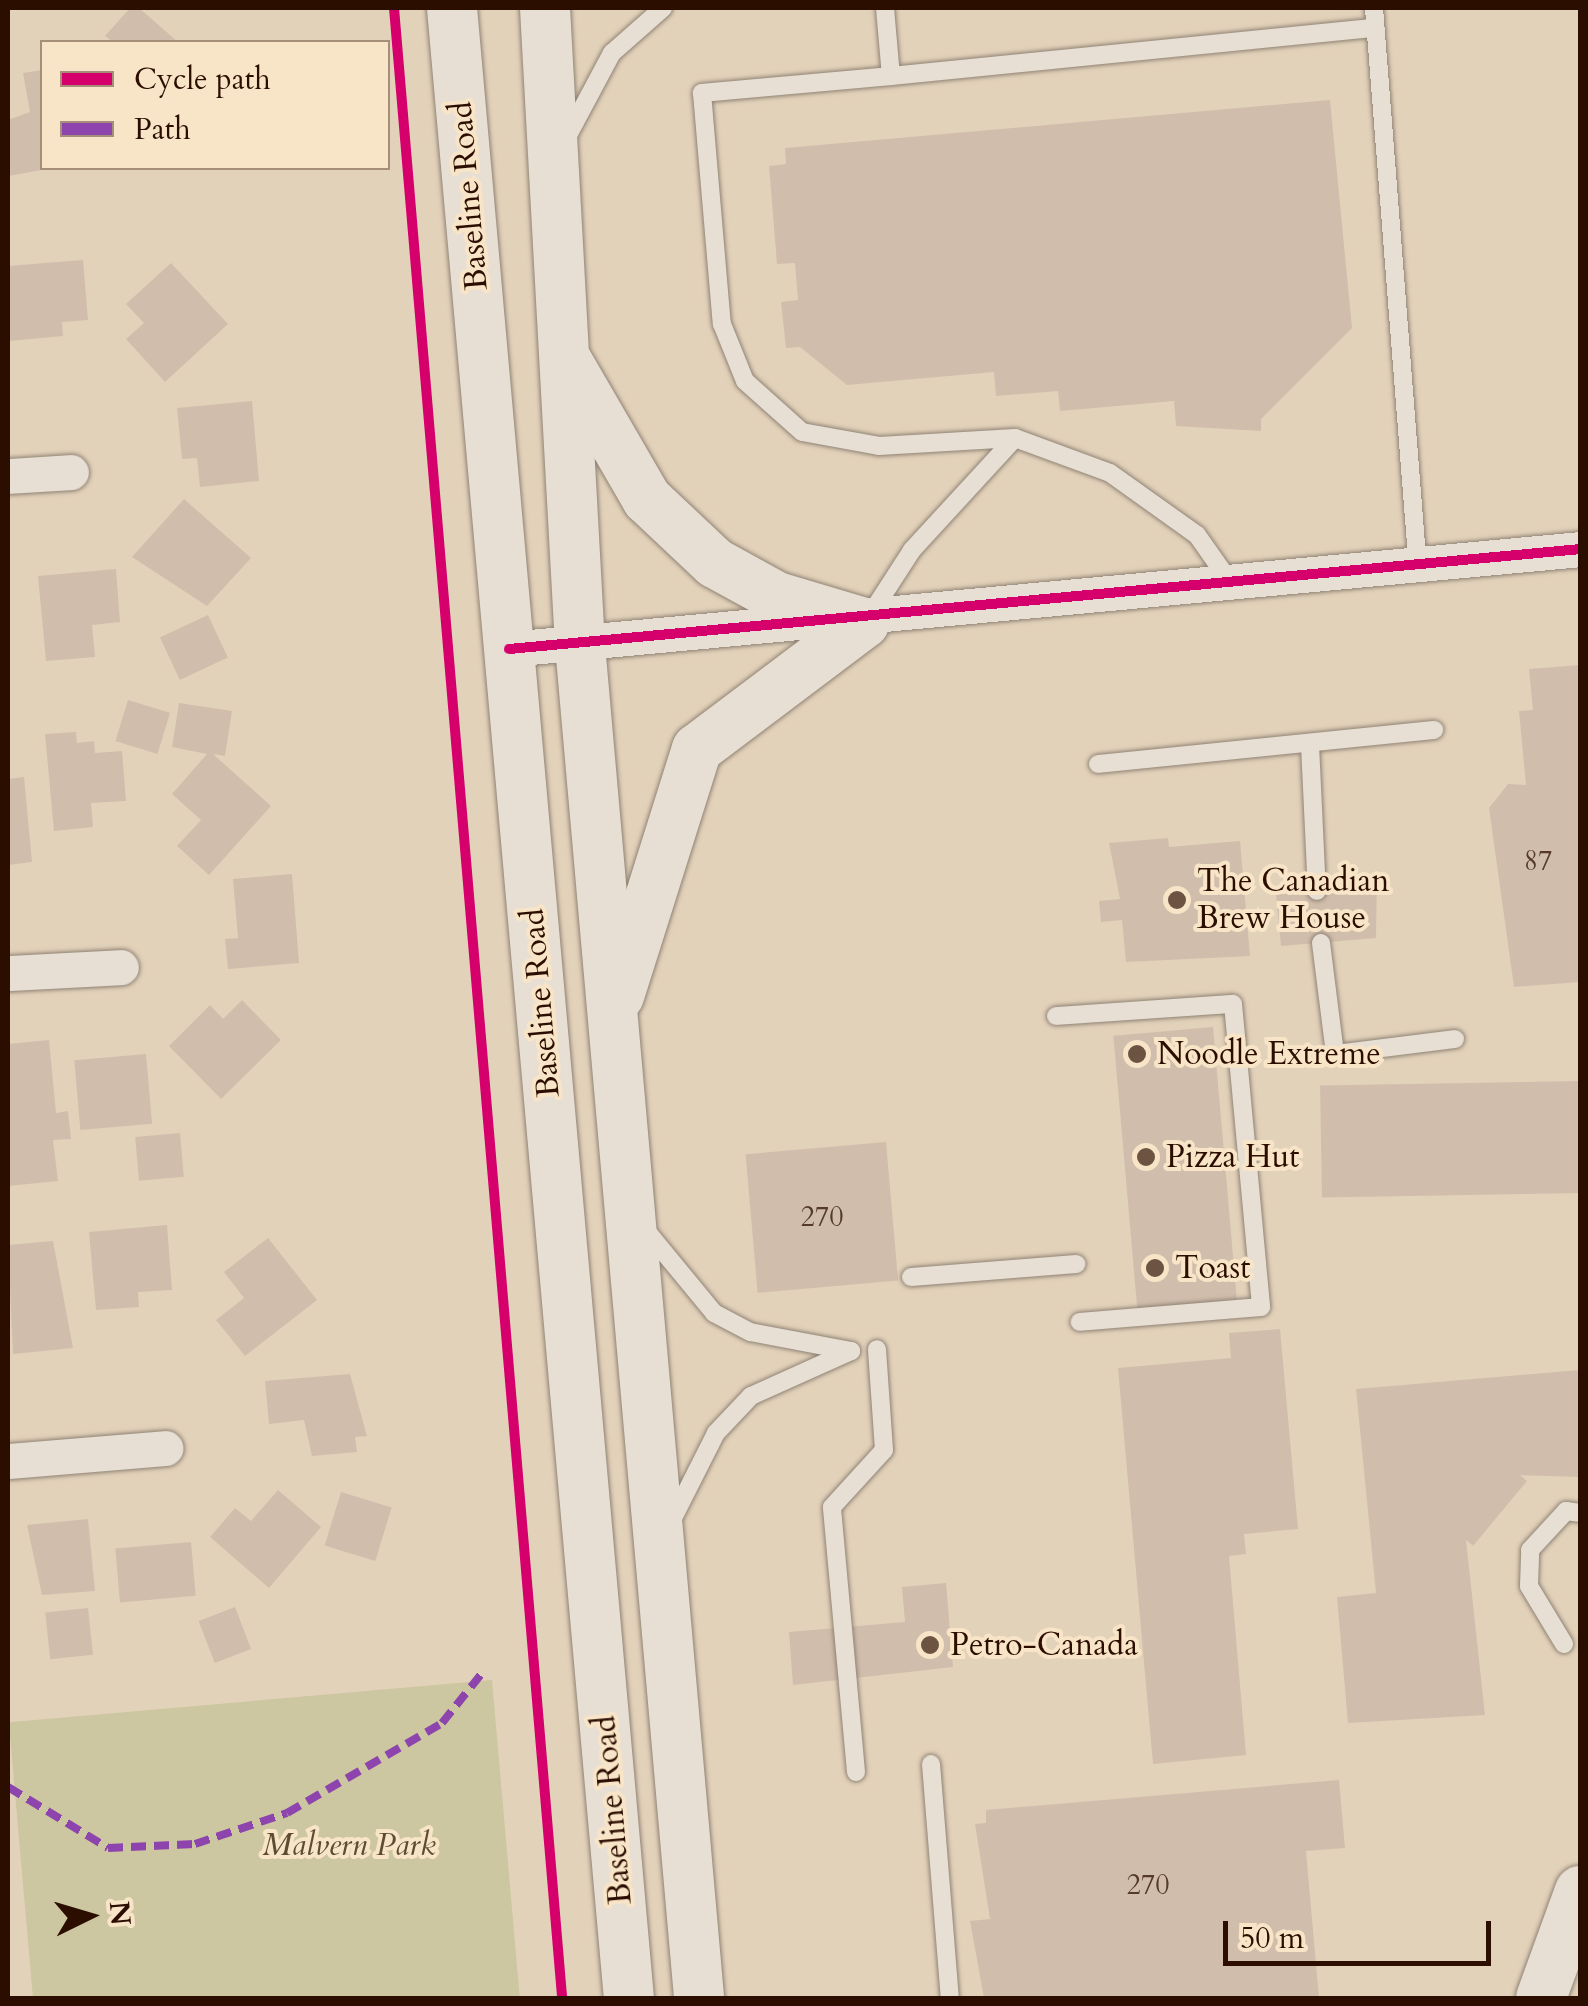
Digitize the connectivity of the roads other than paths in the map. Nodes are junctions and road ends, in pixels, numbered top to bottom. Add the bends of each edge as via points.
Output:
1 (452, 8) edge
2 (545, 8) edge
3 (663, 8) edge
4 (885, 8) edge
5 (1374, 8) edge
6 (1375, 28) junction
7 (891, 76) junction
8 (552, 166) junction
9 (560, 348) junction
10 (1015, 438) junction
11 (71, 472) dead end
12 (8, 476) edge
13 (1580, 549) edge
14 (1418, 569) junction
15 (1234, 587) junction
16 (864, 623) junction
17 (580, 644) junction
18 (509, 649) junction
19 (1434, 730) dead end
20 (1310, 746) junction
21 (1098, 764) dead end
22 (1317, 891) dead end
23 (1320, 943) dead end
24 (120, 967) dead end
25 (8, 973) edge
26 (1056, 1016) dead end
27 (612, 1020) junction
28 (1456, 1039) dead end
29 (628, 1210) junction
30 (1076, 1264) dead end
31 (911, 1277) dead end
32 (1080, 1322) dead end
33 (877, 1349) dead end
34 (164, 1448) dead end
35 (8, 1460) edge
36 (1580, 1513) edge
37 (659, 1545) junction
38 (1564, 1644) dead end
39 (931, 1764) dead end
40 (856, 1772) dead end
41 (1580, 1891) edge
42 (629, 1998) edge
43 (698, 1998) edge
44 (950, 1998) edge
45 (1541, 1998) edge

1 - 18 main road, Baseline Road
2 - 8 main road
3 - 8 lane via 612,53
4 - 7 lane
5 - 6 lane
6 - 7 lane
6 - 14 lane
7 - 10 lane via 702,93 722,324 745,381 802,432 880,446
8 - 9 main road
9 - 16 main road via 647,500 716,563 777,598
9 - 17 main road
10 - 15 lane via 1110,473 1197,535
10 - 16 lane via 912,550
11 - 12 street
13 - 14 street
14 - 15 street
15 - 16 street
16 - 17 street
16 - 27 main road via 697,749
17 - 18 street
17 - 27 main road
18 - 42 main road, Baseline Road
19 - 20 lane
20 - 21 lane
20 - 22 lane
23 - 28 lane via 1335,1054
24 - 25 street
26 - 32 lane via 1234,1004 1261,1307
27 - 29 main road
29 - 37 main road
29 - 37 lane via 714,1312 750,1332 851,1352 752,1396 716,1433
30 - 31 lane
33 - 40 lane via 884,1450 832,1507
34 - 35 street
36 - 38 lane via 1566,1511 1530,1550 1529,1586
37 - 43 main road
39 - 44 lane
41 - 45 main road

